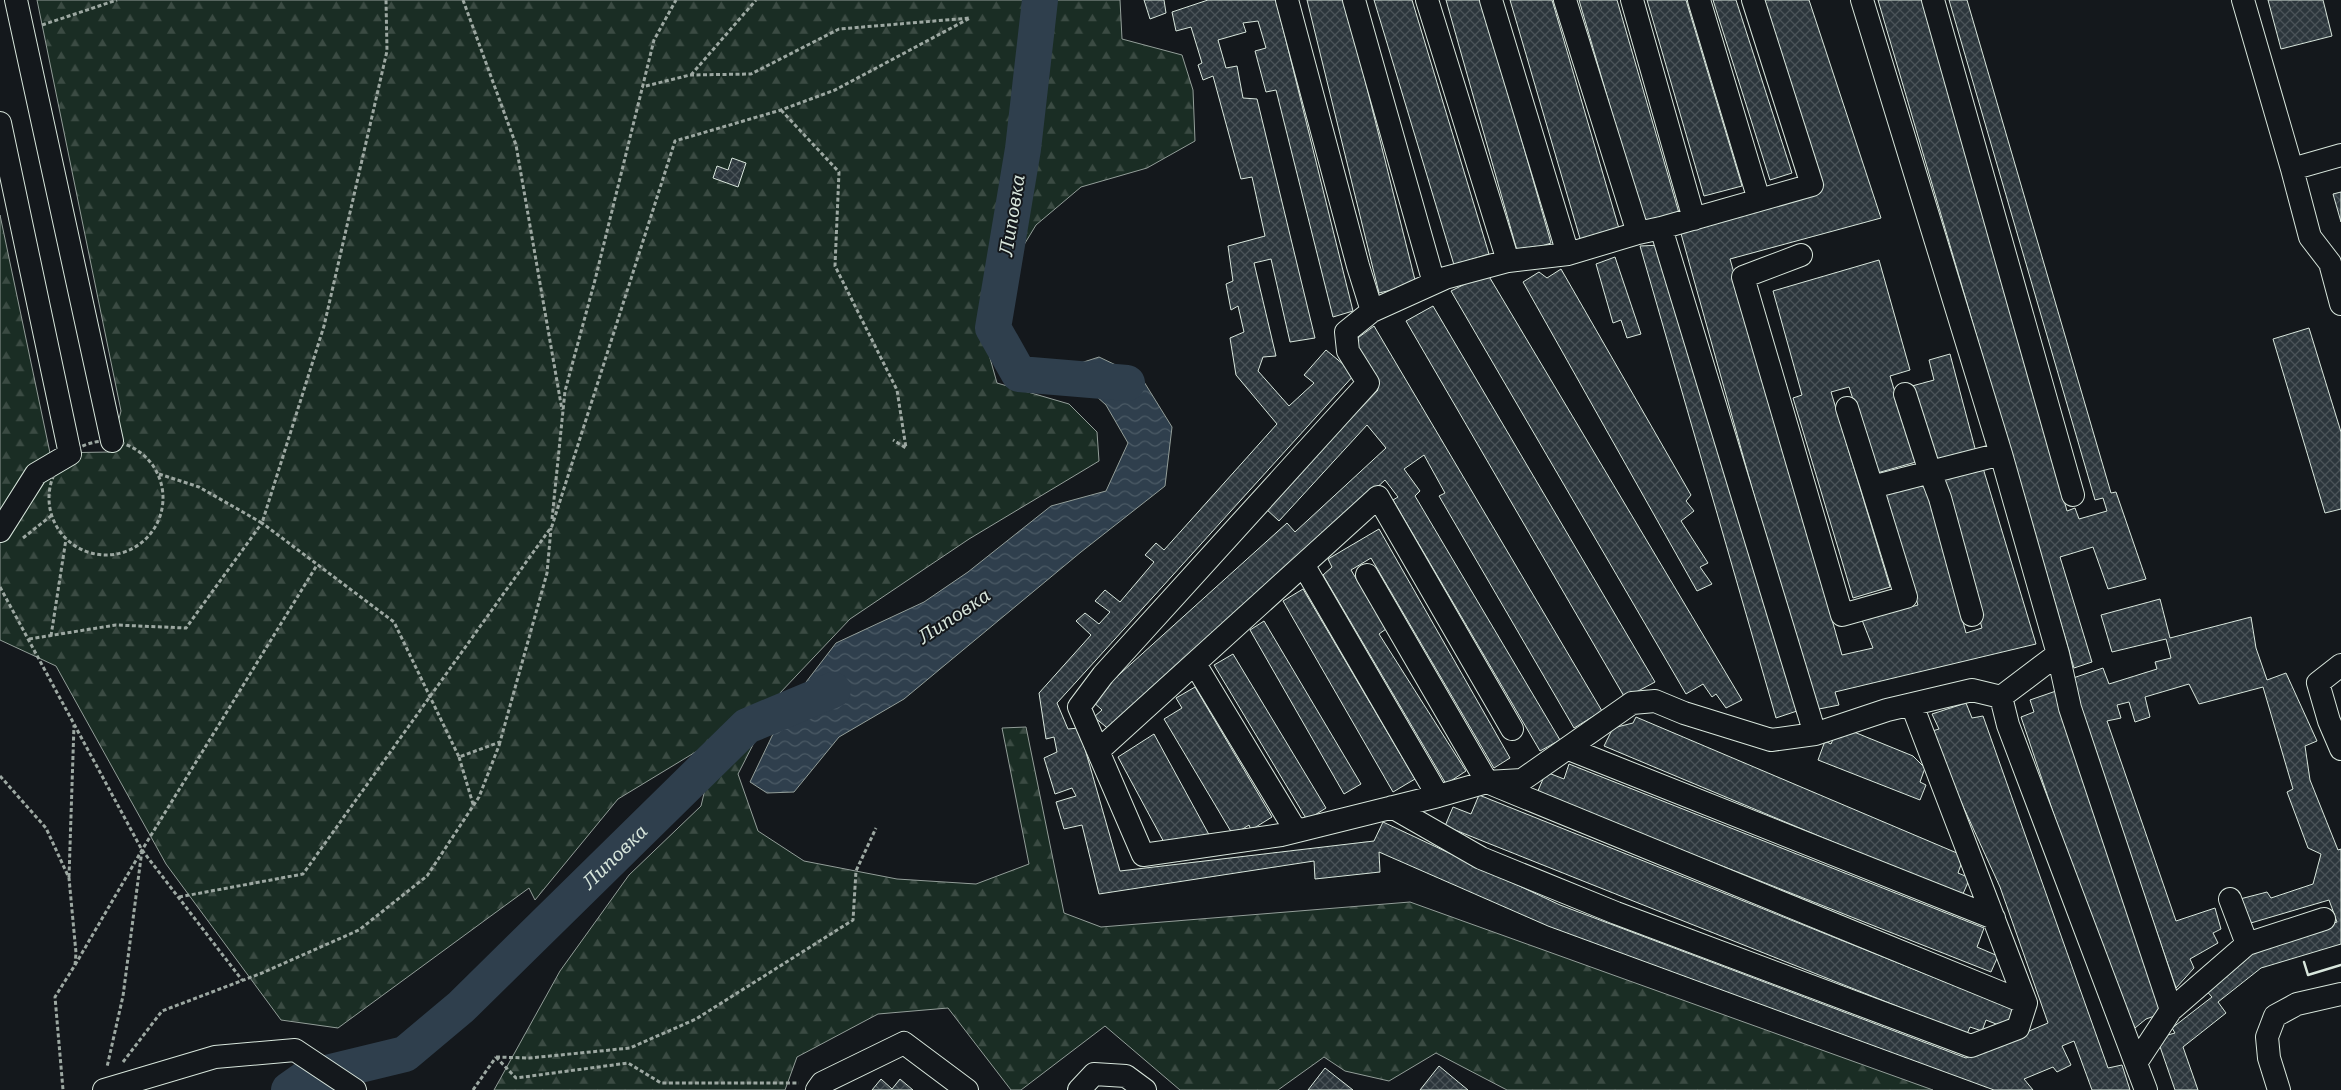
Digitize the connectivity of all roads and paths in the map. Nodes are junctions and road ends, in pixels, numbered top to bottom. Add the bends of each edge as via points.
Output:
1 (16, 0) edge
2 (117, 0) edge
3 (386, 0) edge
4 (462, 0) edge
5 (676, 0) edge
6 (756, 0) edge
7 (1287, 0) edge
8 (1354, 0) edge
9 (1427, 0) edge
10 (1491, 0) edge
11 (1565, 0) edge
12 (1632, 0) edge
13 (1699, 0) edge
14 (1753, 0) edge
15 (1862, 0) edge
16 (1933, 0) edge
17 (2243, 0) edge
18 (23, 32) junction
19 (690, 75) junction
20 (642, 87) junction
21 (781, 110) junction
22 (0, 123) edge
23 (2341, 155) edge
24 (2292, 169) junction
25 (1758, 200) junction
26 (1694, 219) junction
27 (1661, 228) junction
28 (1638, 233) junction
29 (1568, 254) junction
30 (1801, 255) dead end
31 (1508, 261) junction
32 (1434, 283) junction
33 (2341, 304) edge
34 (1372, 311) junction
35 (1905, 394) dead end
36 (1847, 408) dead end
37 (563, 416) junction
38 (893, 440) dead end
39 (112, 441) junction
40 (70, 454) junction
41 (2001, 454) junction
42 (1930, 472) junction
43 (159, 474) junction
44 (1872, 487) junction
45 (2073, 495) dead end
46 (52, 515) junction
47 (262, 523) junction
48 (552, 526) junction
49 (0, 531) edge
50 (22, 538) dead end
51 (66, 538) junction
52 (317, 565) junction
53 (1304, 566) junction
54 (1366, 575) dead end
55 (0, 587) edge
56 (1972, 615) dead end
57 (50, 636) junction
58 (29, 639) junction
59 (2058, 654) junction
60 (1195, 664) junction
61 (2341, 665) edge
62 (430, 697) junction
63 (2001, 697) junction
64 (1912, 705) junction
65 (74, 725) junction
66 (1512, 729) dead end
67 (1815, 734) junction
68 (500, 742) junction
69 (2341, 749) edge
70 (1098, 751) junction
71 (1574, 751) dead end
72 (459, 757) junction
73 (0, 776) edge
74 (1487, 782) junction
75 (1438, 796) junction
76 (474, 804) junction
77 (1392, 807) junction
78 (876, 828) dead end
79 (1296, 831) junction
80 (142, 850) junction
81 (69, 878) junction
82 (179, 897) junction
83 (2230, 899) dead end
84 (1994, 918) junction
85 (2324, 919) dead end
86 (2247, 944) junction
87 (75, 965) junction
88 (242, 980) junction
89 (2341, 994) edge
90 (2026, 1003) junction
91 (2171, 1010) junction
92 (496, 1057) junction
93 (2136, 1063) junction
94 (120, 1066) dead end
95 (105, 1081) edge
96 (819, 1086) edge
97 (355, 1089) edge
98 (63, 1090) edge
99 (472, 1090) edge
100 (967, 1090) edge
101 (1079, 1090) edge
102 (1145, 1090) edge
103 (2146, 1090) edge
104 (2278, 1090) edge

1 - 18 street
2 - 18 path
3 - 47 path via 387,51 324,326
4 - 37 path via 516,145
5 - 20 path via 654,40
6 - 19 path
7 - 34 street
8 - 32 street
9 - 31 street
10 - 29 street
11 - 28 street
12 - 26 street
13 - 25 street
14 - 25 street via 1812,185
15 - 41 street
16 - 45 street
17 - 24 street
18 - 39 street
19 - 20 path
19 - 21 path via 751,74 839,29 970,18 835,90
20 - 37 path via 565,391
21 - 38 path via 839,172 835,266 897,390 906,448
21 - 48 path via 674,141
22 - 40 street
23 - 24 street
24 - 33 street via 2310,236 2330,263
25 - 26 street
26 - 27 street
27 - 28 street
27 - 67 street
28 - 29 street
29 - 31 street
30 - 44 street via 1743,277 1842,615 1906,597
31 - 32 street
32 - 34 street
34 - 70 street via 1346,332 1348,350 1368,383 1103,675 1080,707
35 - 42 street
36 - 44 street
37 - 48 path
39 - 40 path via 93,442
39 - 43 path via 132,446
40 - 46 path via 52,479 49,497
40 - 49 street via 36,474
41 - 42 street
41 - 59 street
42 - 44 street
42 - 56 street
43 - 47 path via 198,487
43 - 51 path via 163,492 162,511 155,528 143,542 126,552 108,555 90,553
46 - 50 path
46 - 51 path
47 - 52 path
47 - 57 path via 186,628 116,625
48 - 62 path
48 - 68 path via 547,573
51 - 57 path
52 - 62 path via 394,622
52 - 80 path
53 - 60 street
53 - 66 street via 1378,497
53 - 75 street
54 - 74 street
55 - 58 path
57 - 58 path
58 - 65 path
59 - 63 street
59 - 91 street via 2070,708
60 - 70 street
60 - 79 street
61 - 69 street via 2318,683
62 - 72 path
62 - 82 path via 303,874
63 - 64 street via 1972,690
63 - 93 street
64 - 67 street
64 - 84 street
65 - 80 path
65 - 81 path
67 - 74 street via 1771,740 1655,701 1632,704 1522,780
68 - 72 path
68 - 76 path
70 - 79 street via 1143,855
71 - 84 street
72 - 76 path
73 - 81 path via 46,828
74 - 75 street
74 - 90 street
75 - 77 street
76 - 88 path via 427,876 359,930
77 - 79 street
77 - 90 street via 1490,861 1616,913 1971,1046 2018,1028
78 - 92 path via 856,871 853,920 696,1019 630,1048 530,1058
80 - 82 path
80 - 87 path
80 - 95 path via 123,996
81 - 87 path
82 - 88 path
83 - 86 street
84 - 90 street
85 - 86 street
86 - 91 street
87 - 98 path via 55,997
88 - 94 path via 162,1011
89 - 104 street via 2297,1004 2275,1016 2267,1037
91 - 93 street
92 - 96 path via 516,1078 628,1062 661,1083
92 - 99 path
93 - 103 street
95 - 97 street via 215,1057 295,1050
96 - 100 street via 904,1043
101 - 102 street via 1094,1074 1126,1076

